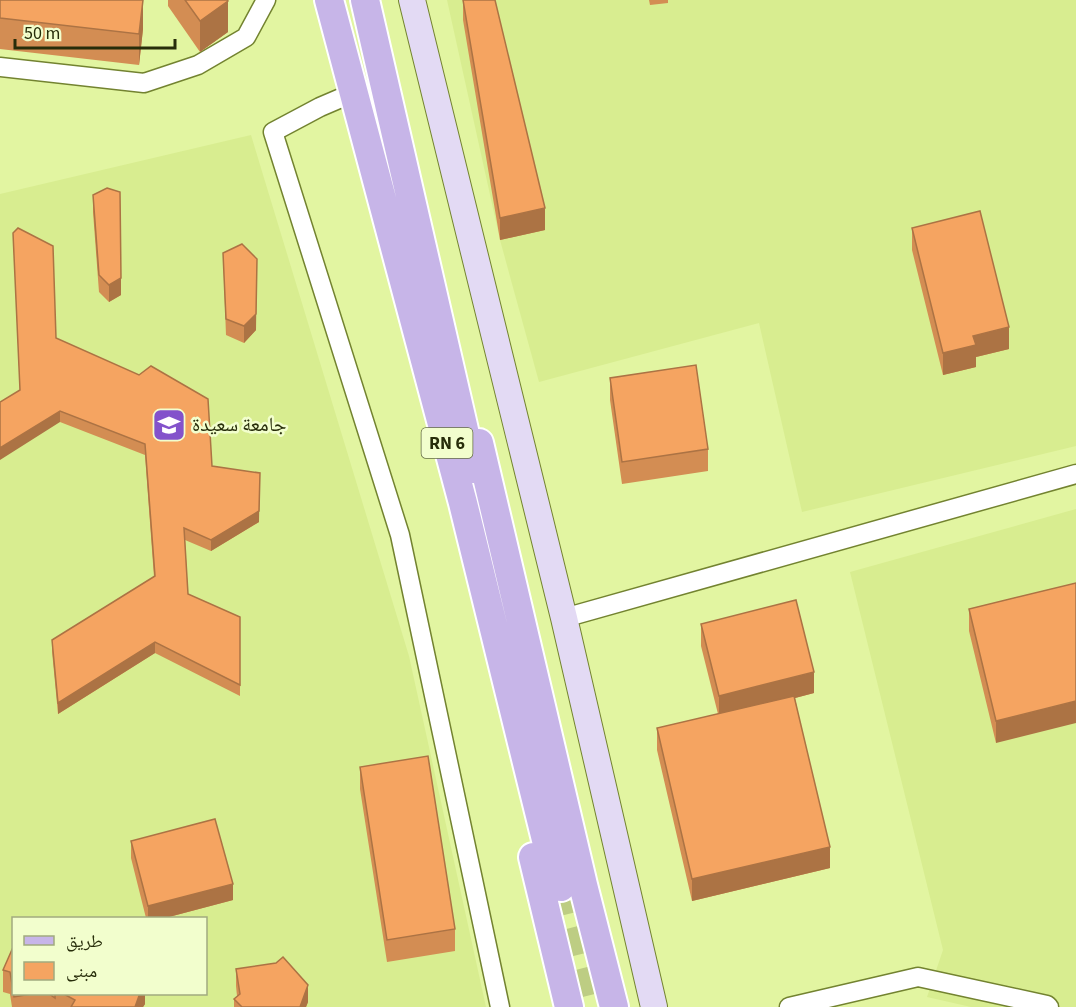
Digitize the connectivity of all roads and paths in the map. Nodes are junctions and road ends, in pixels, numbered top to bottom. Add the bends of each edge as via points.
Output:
1 (266, 0) edge
2 (329, 0) edge
3 (364, 0) edge
4 (412, 0) edge
5 (0, 67) edge
6 (355, 92) junction
7 (412, 197) junction
8 (384, 208) junction
9 (1076, 474) edge
10 (564, 618) junction
11 (500, 1007) edge
12 (569, 1007) edge
13 (614, 1007) edge
14 (654, 1007) edge
15 (789, 1007) edge
16 (1049, 1007) edge

1 - 5 street via 246,37 198,66 144,83
2 - 6 main road, RN 6
3 - 7 main road, RN 6
4 - 10 main road
6 - 8 main road, RN 6
6 - 11 street via 273,132 400,535
7 - 8 main road, RN 6 via 561,854 561,887
7 - 13 main road, RN 6 via 472,414
8 - 12 main road, RN 6 via 453,528
9 - 10 street
10 - 14 main road
15 - 16 street via 918,977

